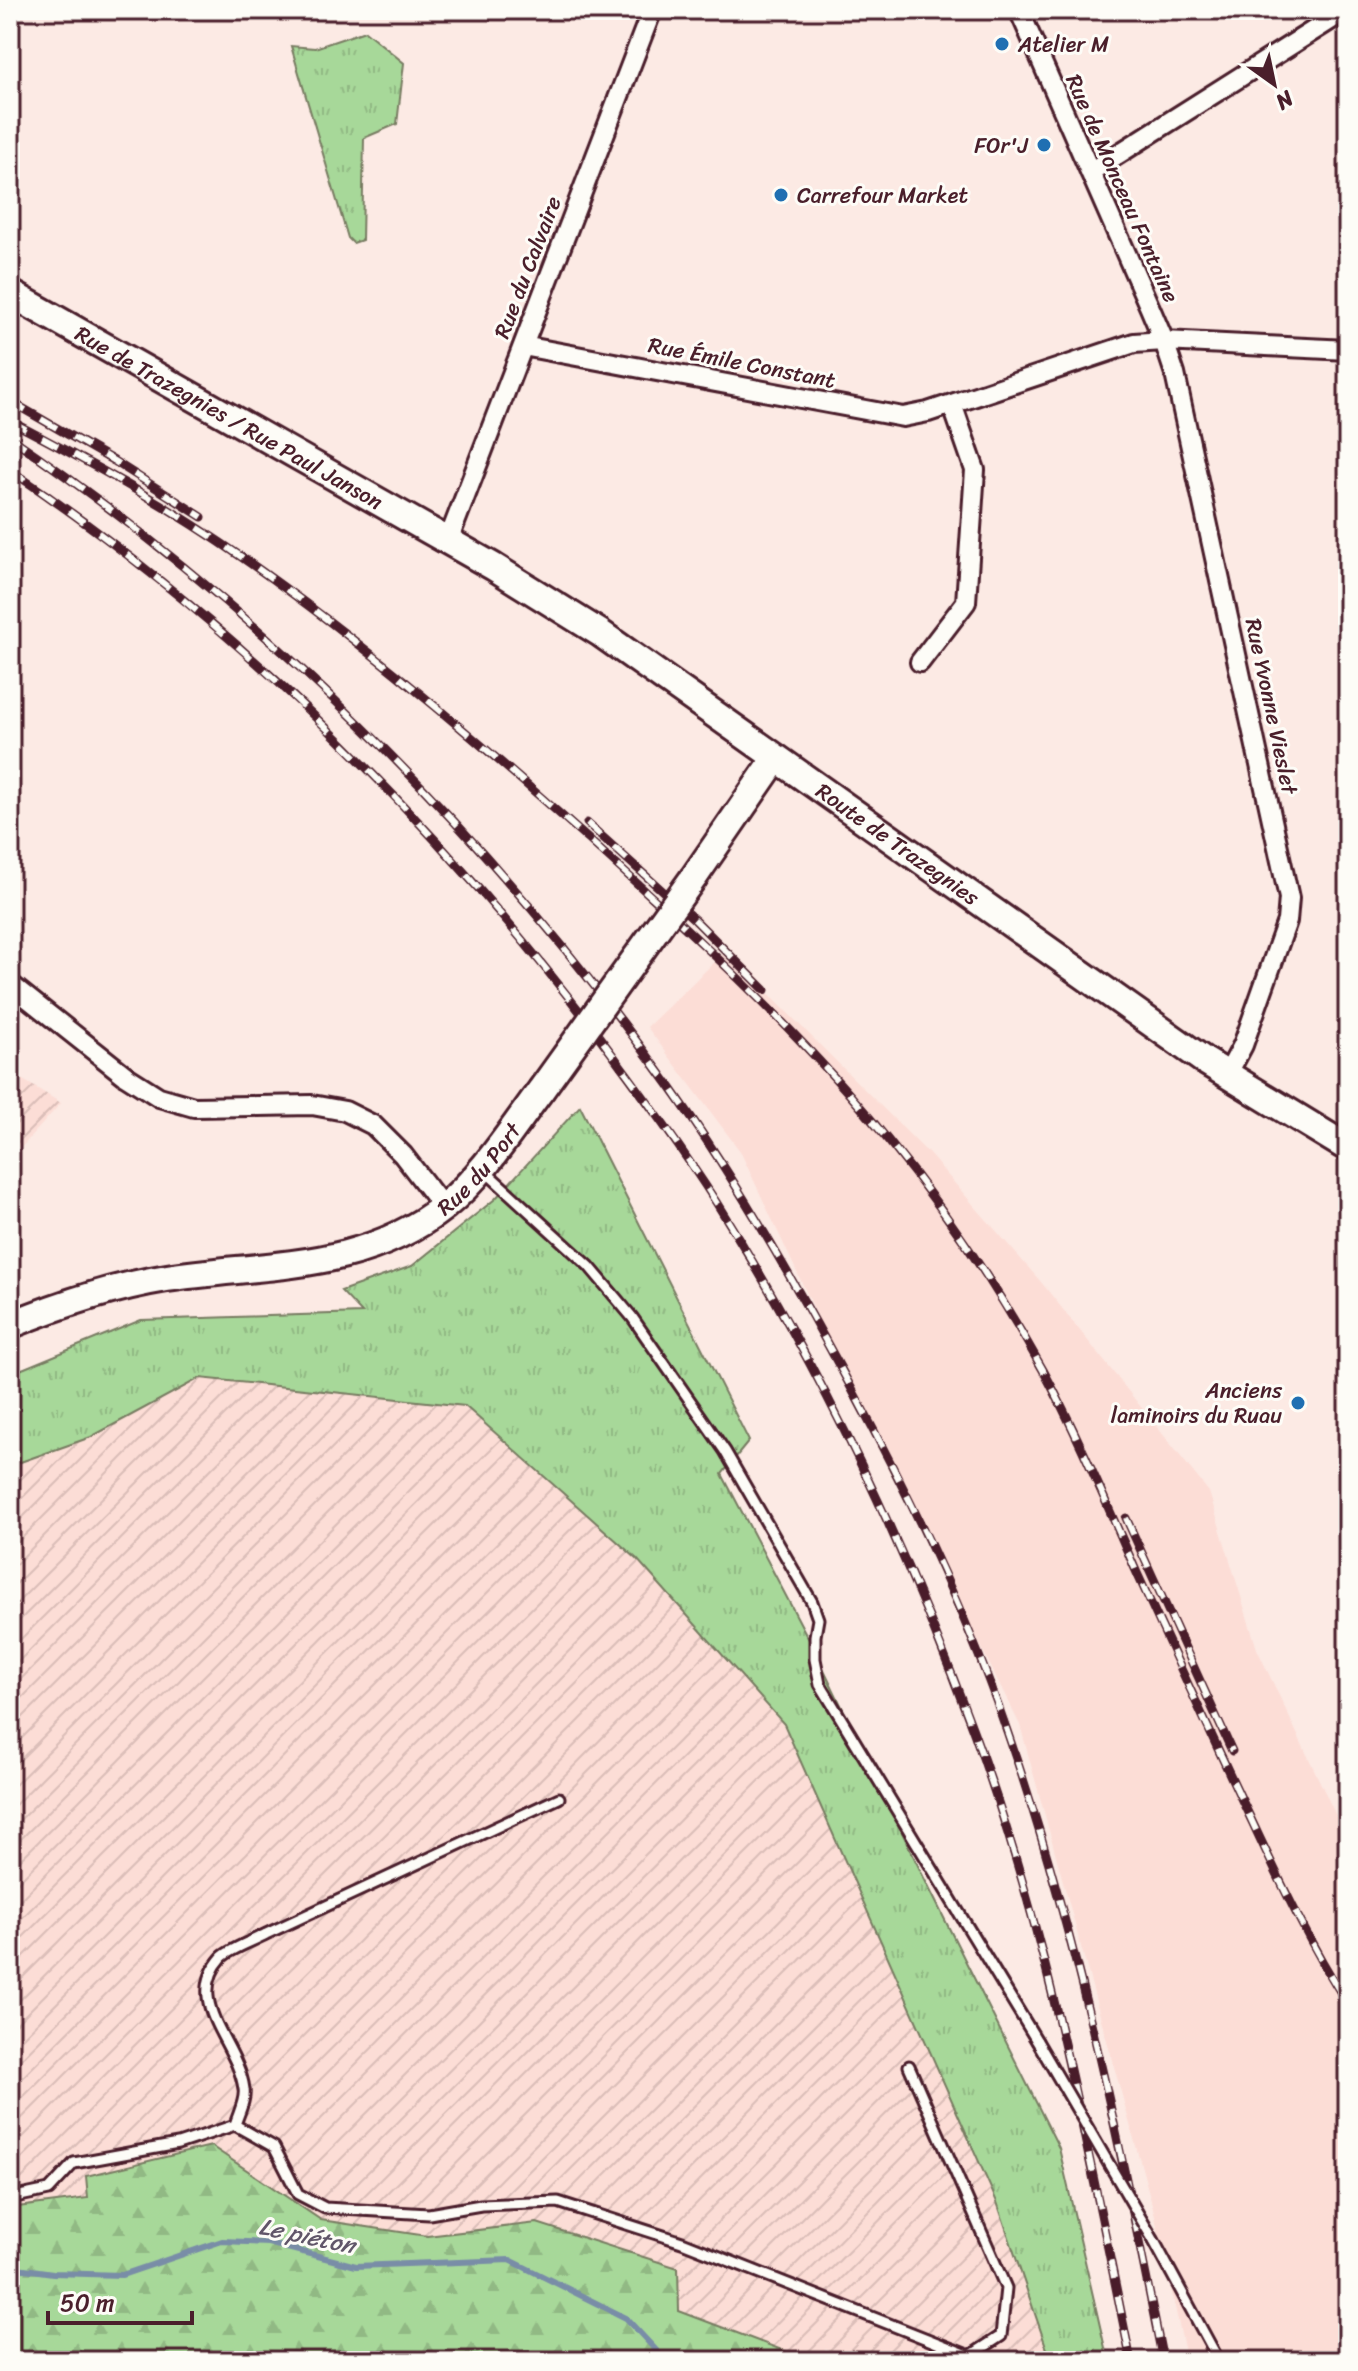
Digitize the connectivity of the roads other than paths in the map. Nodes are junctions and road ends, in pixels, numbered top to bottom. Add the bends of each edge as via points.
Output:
1 (652, 10) edge
2 (1019, 10) edge
3 (1346, 10) edge
4 (1090, 172) junction
5 (10, 293) edge
6 (1164, 341) junction
7 (523, 346) junction
8 (1348, 350) edge
9 (952, 404) junction
10 (448, 541) junction
11 (920, 662) dead end
12 (776, 758) junction
13 (10, 984) edge
14 (1227, 1075) junction
15 (1348, 1148) edge
16 (483, 1169) junction
17 (443, 1207) junction
18 (10, 1325) edge
19 (559, 1798) dead end
20 (909, 2066) dead end
21 (235, 2125) junction
22 (10, 2198) edge
23 (1219, 2361) edge

1 - 7 street, Rue du Calvaire
2 - 4 street, Rue de Monceau Fontaine
3 - 4 street
4 - 6 street, Rue de Monceau Fontaine
5 - 10 main road, Rue de Trazegnies / Rue Paul Janson
6 - 8 street, Rue Émile Constant
6 - 9 street, Rue Émile Constant via 1134,343
6 - 14 street, Rue Yvonne Vieslet via 1193,450 1289,898 1283,934
7 - 9 street, Rue Émile Constant via 903,417
7 - 10 street, Rue du Calvaire
9 - 11 street via 975,470 966,602
10 - 12 main road, Route de Trazegnies via 589,626
12 - 14 main road, Route de Trazegnies
12 - 16 main road, Rue du Port, bridge
13 - 17 street via 159,1097 194,1107 312,1105 345,1111 373,1125
14 - 15 main road, Route de Trazegnies
16 - 17 main road, Rue du Port
16 - 23 lane, bridge via 589,1266 632,1317 725,1451 812,1602 818,1619 815,1659 820,1684 1037,2041
17 - 18 main road, Rue du Port via 400,1234 344,1256 117,1288
19 - 21 lane via 223,1956 208,1983 208,2007 235,2058 245,2092
20 - 21 lane via 1006,2288 1001,2336 970,2356 682,2242 558,2202 481,2205 429,2214 325,2208 298,2194 274,2147
21 - 22 lane via 178,2144 74,2163 49,2190

